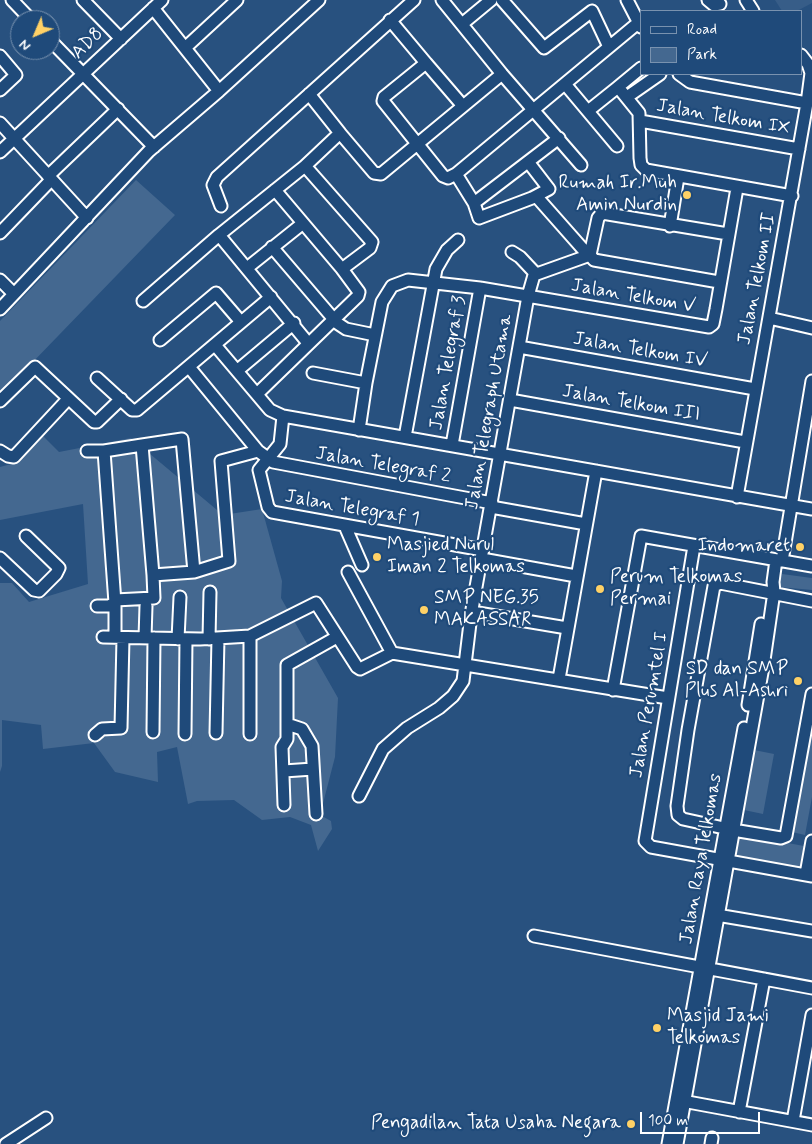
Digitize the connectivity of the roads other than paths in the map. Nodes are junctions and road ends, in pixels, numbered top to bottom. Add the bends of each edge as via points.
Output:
1 (12, 0) edge
2 (162, 0) edge
3 (237, 0) edge
4 (319, 0) edge
5 (414, 0) edge
6 (442, 0) edge
7 (491, 0) edge
8 (502, 0) edge
9 (627, 0) edge
10 (708, 0) edge
11 (89, 2) edge
12 (720, 5) edge
13 (590, 6) edge
14 (153, 8) junction
15 (22, 10) edge
16 (390, 20) junction
17 (462, 24) junction
18 (639, 25) edge
19 (121, 39) junction
20 (609, 47) junction
21 (185, 48) junction
22 (60, 51) edge
23 (0, 56) edge
24 (802, 57) edge
25 (426, 63) junction
26 (640, 69) edge
27 (80, 74) junction
28 (502, 74) junction
29 (659, 75) edge
30 (684, 75) edge
31 (565, 84) junction
32 (618, 87) junction
33 (0, 90) edge
34 (219, 91) junction
35 (309, 94) junction
36 (627, 97) junction
37 (807, 103) junction
38 (463, 106) junction
39 (533, 108) junction
40 (116, 111) junction
41 (588, 111) junction
42 (640, 121) junction
43 (0, 123) edge
44 (340, 133) junction
45 (14, 138) junction
46 (559, 138) junction
47 (417, 144) junction
48 (617, 146) dead end
49 (152, 149) junction
50 (799, 149) junction
51 (0, 152) edge
52 (529, 163) junction
53 (581, 165) dead end
54 (305, 166) junction
55 (456, 174) junction
56 (48, 176) junction
57 (678, 178) junction
58 (737, 188) junction
59 (275, 190) junction
60 (536, 196) junction
61 (792, 196) junction
62 (474, 203) junction
63 (221, 206) dead end
64 (86, 218) junction
65 (302, 224) junction
66 (670, 226) junction
67 (0, 233) edge
68 (728, 234) junction
69 (219, 235) junction
70 (458, 240) dead end
71 (272, 247) junction
72 (512, 252) dead end
73 (589, 256) junction
74 (247, 268) junction
75 (342, 269) junction
76 (535, 273) junction
77 (0, 280) edge
78 (719, 282) junction
79 (432, 283) junction
80 (480, 288) junction
81 (14, 294) junction
82 (528, 296) junction
83 (271, 297) junction
84 (143, 301) dead end
85 (0, 309) edge
86 (769, 318) junction
87 (333, 319) junction
88 (241, 322) junction
89 (294, 323) junction
90 (812, 328) edge
91 (375, 335) junction
92 (160, 340) dead end
93 (308, 343) junction
94 (215, 344) junction
95 (520, 347) junction
96 (189, 367) junction
97 (238, 370) junction
98 (313, 373) dead end
99 (97, 378) dead end
100 (812, 381) edge
101 (366, 382) junction
102 (754, 389) junction
103 (257, 394) junction
104 (68, 399) junction
105 (121, 399) junction
106 (510, 400) junction
107 (0, 401) edge
108 (283, 416) junction
109 (359, 430) junction
110 (405, 437) junction
111 (745, 442) junction
112 (142, 445) junction
113 (452, 445) junction
114 (258, 450) junction
115 (0, 451) edge
116 (87, 451) dead end
117 (104, 451) junction
118 (501, 454) junction
119 (268, 460) junction
120 (596, 471) junction
121 (737, 497) junction
122 (492, 505) junction
123 (790, 505) junction
124 (812, 509) edge
125 (586, 524) junction
126 (345, 526) junction
127 (26, 536) dead end
128 (694, 546) junction
129 (482, 554) junction
130 (0, 558) edge
131 (779, 560) junction
132 (362, 565) dead end
133 (812, 566) edge
134 (194, 572) junction
135 (348, 572) dead end
136 (153, 574) junction
137 (576, 576) junction
138 (771, 589) junction
139 (210, 592) dead end
140 (180, 597) dead end
141 (115, 601) junction
142 (812, 601) edge
143 (97, 606) dead end
144 (146, 606) dead end
145 (472, 612) junction
146 (567, 628) junction
147 (250, 636) junction
148 (337, 637) junction
149 (114, 638) junction
150 (150, 638) junction
151 (213, 638) junction
152 (182, 639) junction
153 (392, 653) junction
154 (465, 664) junction
155 (559, 680) junction
156 (613, 690) junction
157 (812, 694) edge
158 (668, 698) junction
159 (810, 723) edge
160 (287, 724) junction
161 (153, 732) dead end
162 (216, 733) dead end
163 (184, 734) dead end
164 (250, 734) dead end
165 (95, 735) dead end
166 (314, 769) junction
167 (284, 771) junction
168 (359, 796) dead end
169 (284, 805) dead end
170 (316, 814) dead end
171 (729, 829) junction
172 (812, 840) edge
173 (723, 859) junction
174 (809, 875) edge
175 (714, 915) junction
176 (812, 931) edge
177 (534, 936) dead end
178 (704, 968) junction
179 (764, 978) junction
180 (812, 988) edge
181 (812, 1015) edge
182 (680, 1100) junction
183 (739, 1112) junction
184 (46, 1118) dead end
185 (793, 1121) junction
186 (812, 1125) edge
187 (6, 1144) edge
188 (668, 1144) edge
189 (677, 1144) edge

1 - 15 street
2 - 14 street
3 - 21 street
4 - 34 street
5 - 16 street
6 - 17 street
7 - 17 street
8 - 13 street via 544,48
9 - 18 street
10 - 12 street
11 - 19 street, AD8
13 - 20 street
14 - 19 street
14 - 21 street
16 - 25 street
16 - 35 street
17 - 28 street
18 - 20 street
19 - 27 street, AD8
20 - 31 street
21 - 34 street
22 - 27 street
23 - 33 street via 16,75
24 - 37 street, Jalan Telkom II via 811,78
25 - 38 street
25 - 47 street via 383,101
26 - 32 street
27 - 40 street
27 - 45 street, AD8
28 - 38 street
28 - 39 street
29 - 36 street
30 - 37 street via 690,82
31 - 39 street
31 - 41 street
32 - 36 street
32 - 41 street
34 - 49 street
35 - 44 street
35 - 63 street via 213,181
36 - 42 street via 639,113
37 - 50 street, Jalan Telkom II
38 - 47 street
39 - 46 street
39 - 55 street
40 - 49 street
40 - 56 street
41 - 48 street
42 - 50 street, Jalan Telkom IX
42 - 57 street via 641,165 646,170
43 - 45 street
44 - 47 street via 377,175
44 - 54 street
45 - 51 street, AD8
45 - 56 street
46 - 52 street
46 - 53 street
47 - 55 street via 443,176 448,178
49 - 64 street
50 - 61 street, Jalan Telkom II
52 - 60 street via 549,189
52 - 62 street
54 - 59 street
54 - 75 street via 372,242 370,248
55 - 62 street
56 - 64 street
56 - 67 street
57 - 58 street
57 - 66 street
58 - 61 street
58 - 68 street, Jalan Telkom V
59 - 65 street
59 - 69 street
60 - 62 street via 481,218
60 - 73 street
61 - 86 street, Jalan Telkom II
64 - 81 street
65 - 71 street
65 - 75 street
66 - 68 street
66 - 73 street via 602,213
68 - 78 street, Jalan Telkom V
69 - 74 street
69 - 84 street
70 - 79 street via 440,260
71 - 74 street
71 - 87 street
72 - 76 street
73 - 76 street
73 - 78 street via 594,260
74 - 83 street
75 - 87 street via 359,295
76 - 82 street, Jalan Telegraph Utama
77 - 81 street
78 - 82 street, Jalan Telkom V via 712,324 707,328
79 - 80 street, Jalan Telkom V
79 - 91 street, Jalan Telkom V via 408,280 392,286 382,302
79 - 110 street
80 - 82 street, Jalan Telkom V
80 - 113 street, Jalan Telegraf 3
81 - 85 street
82 - 95 street, Jalan Telegraph Utama
83 - 88 street
83 - 89 street
86 - 90 street
86 - 102 street, Jalan Telkom II
87 - 91 street via 346,328
87 - 93 street
88 - 92 street via 216,293
88 - 94 street
89 - 93 street
89 - 97 street
91 - 101 street, Jalan Telkom V
93 - 103 street
94 - 96 street
94 - 97 street
95 - 102 street, Jalan Telkom IV
95 - 106 street, Jalan Telegraph Utama
96 - 105 street via 135,410
96 - 114 street
97 - 103 street
98 - 101 street
99 - 105 street
100 - 123 street, Jalan Raya Telkomas
101 - 109 street, Jalan Telkom V
102 - 111 street, Jalan Telkom II
103 - 108 street via 270,410
104 - 105 street via 96,423
104 - 107 street via 34,368
104 - 115 street via 14,457
106 - 111 street, Jalan Telkom III
106 - 118 street, Jalan Telegraph Utama
108 - 109 street
108 - 119 street via 280,444
109 - 110 street
110 - 113 street
111 - 121 street, Jalan Telkom II
112 - 117 street
112 - 134 street via 182,439
112 - 136 street
113 - 118 street
114 - 119 street
114 - 134 street via 221,461 228,562
116 - 117 street
117 - 141 street
118 - 120 street
118 - 122 street, Jalan Telegraph Utama
119 - 122 street, Jalan Telegraf 2 via 295,468
119 - 126 street, Jalan Telegraf 1 via 261,467 260,474 272,512
120 - 121 street
120 - 125 street
121 - 123 street
122 - 125 street, Jalan Telegraf 2
122 - 129 street, Jalan Telegraph Utama
123 - 124 street
123 - 131 street, Jalan Raya Telkomas
125 - 137 street
126 - 129 street, Jalan Telegraf 1
126 - 132 street
127 - 130 street via 58,568 38,591
128 - 131 street
128 - 156 street via 641,536
128 - 158 street, Jalan Perumtel I
129 - 137 street, Jalan Telegraf 1
129 - 145 street, Jalan Telegraph Utama
131 - 133 street
131 - 138 street, Jalan Raya Telkomas
134 - 136 street
135 - 153 street
136 - 141 street via 154,598
137 - 146 street
138 - 142 street
138 - 171 street, Jalan Raya Telkomas
138 - 171 street via 720,583 715,584 712,595 676,810 683,819
139 - 151 street
140 - 152 street
141 - 143 street via 109,606
141 - 149 street
144 - 150 street
145 - 146 street
145 - 154 street, Jalan Telegraph Utama
146 - 155 street
147 - 148 street via 316,603
147 - 151 street
147 - 164 street
148 - 153 street via 360,669
148 - 160 street via 287,665
149 - 150 street
149 - 165 street via 121,728 102,729
150 - 152 street
150 - 161 street
151 - 152 street
151 - 162 street
152 - 163 street
153 - 154 street
154 - 155 street
154 - 168 street, Jalan Telegraph Utama via 463,681 457,692 392,740 380,754
155 - 156 street
156 - 158 street
157 - 159 street
158 - 173 street, Jalan Perumtel I via 645,840 651,847
159 - 171 street via 786,836 781,838
160 - 166 street via 298,726 307,736 312,746
160 - 167 street via 287,739 282,746
166 - 167 street
166 - 170 street
167 - 169 street
171 - 173 street, Jalan Raya Telkomas
172 - 174 street
173 - 174 street
173 - 175 street, Jalan Raya Telkomas
175 - 176 street
175 - 178 street, Jalan Raya Telkomas
177 - 178 street
178 - 179 street
178 - 182 street, Jalan Raya Telkomas
179 - 180 street
179 - 183 street
181 - 185 street
182 - 183 street
182 - 188 street, Jalan Raya Telkomas
182 - 189 street, Jalan Raya Telkomas
183 - 185 street
184 - 187 street
185 - 186 street

